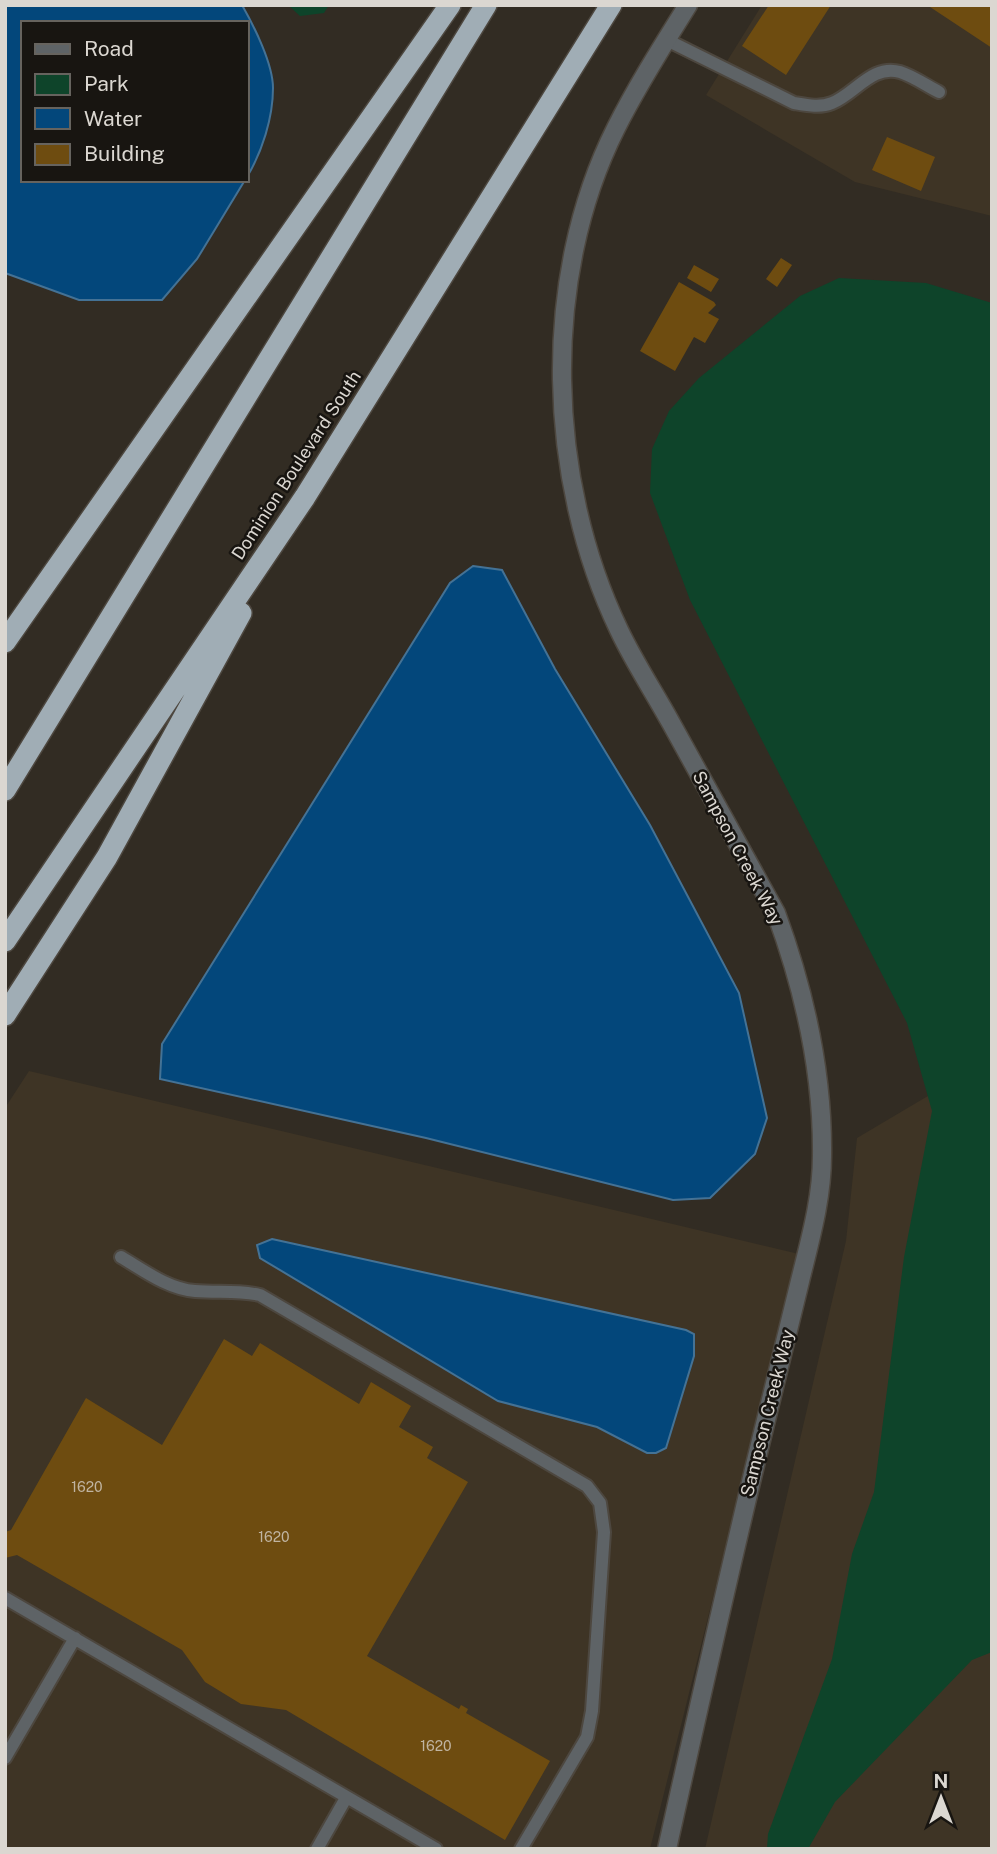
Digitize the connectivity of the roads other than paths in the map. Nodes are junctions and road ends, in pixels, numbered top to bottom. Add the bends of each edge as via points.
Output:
1 (450, 5) edge
2 (486, 5) edge
3 (611, 5) edge
4 (688, 5) edge
5 (667, 40) junction
6 (939, 92) dead end
7 (305, 497) junction
8 (5, 642) edge
9 (5, 790) edge
10 (5, 941) edge
11 (5, 1015) edge
12 (121, 1256) dead end
13 (5, 1598) edge
14 (75, 1638) junction
15 (5, 1758) edge
16 (346, 1798) junction
17 (317, 1849) edge
18 (436, 1849) edge
19 (521, 1849) edge
20 (667, 1849) edge

1 - 8 highway
2 - 9 highway
3 - 7 highway, Dominion Boulevard South
4 - 5 street, Sampson Creek Way
5 - 6 lane via 794,103 830,104 886,71 899,71
5 - 20 street, Sampson Creek Way via 615,130 575,249 563,335 565,444 579,521 620,631 780,926 806,1003 822,1109 817,1211
7 - 10 highway, Dominion Boulevard South
7 - 11 highway via 107,858
12 - 19 lane via 170,1286 194,1291 236,1289 260,1295 587,1486 600,1503 604,1532 587,1737
13 - 14 lane
14 - 15 lane
14 - 16 lane
16 - 17 lane
16 - 18 lane

